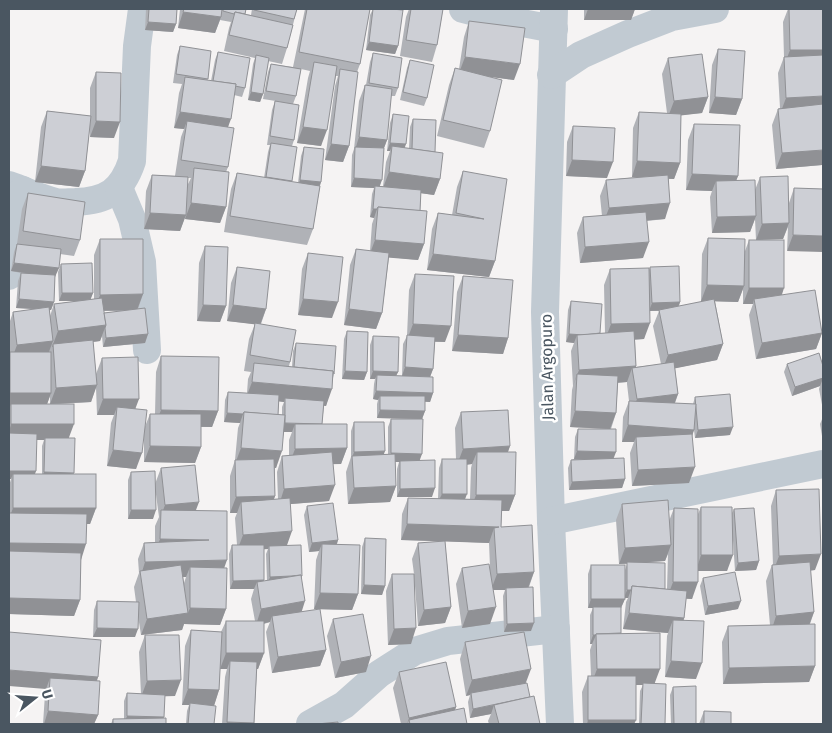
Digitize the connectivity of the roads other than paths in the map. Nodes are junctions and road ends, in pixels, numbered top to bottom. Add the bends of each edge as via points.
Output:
1 (142, 9) edge
2 (463, 9) edge
3 (715, 9) edge
4 (554, 19) edge
5 (551, 75) junction
6 (16, 188) edge
7 (119, 188) junction
8 (9, 276) edge
9 (147, 350) dead end
10 (823, 464) edge
11 (551, 521) junction
12 (556, 629) junction
13 (310, 724) edge
14 (560, 724) edge

1 - 7 street via 137,46 132,161
2 - 4 street via 506,20
3 - 5 street via 672,17 628,34 581,55
4 - 5 street, Jalan Argopuro
5 - 11 street, Jalan Argopuro via 545,312
6 - 7 street via 57,202 83,202 108,196
6 - 8 street
7 - 9 street via 132,219 142,262
10 - 11 street
11 - 12 street, Jalan Argopuro
12 - 13 street via 448,641 415,651 380,674 344,705
12 - 14 street, Jalan Argopuro

